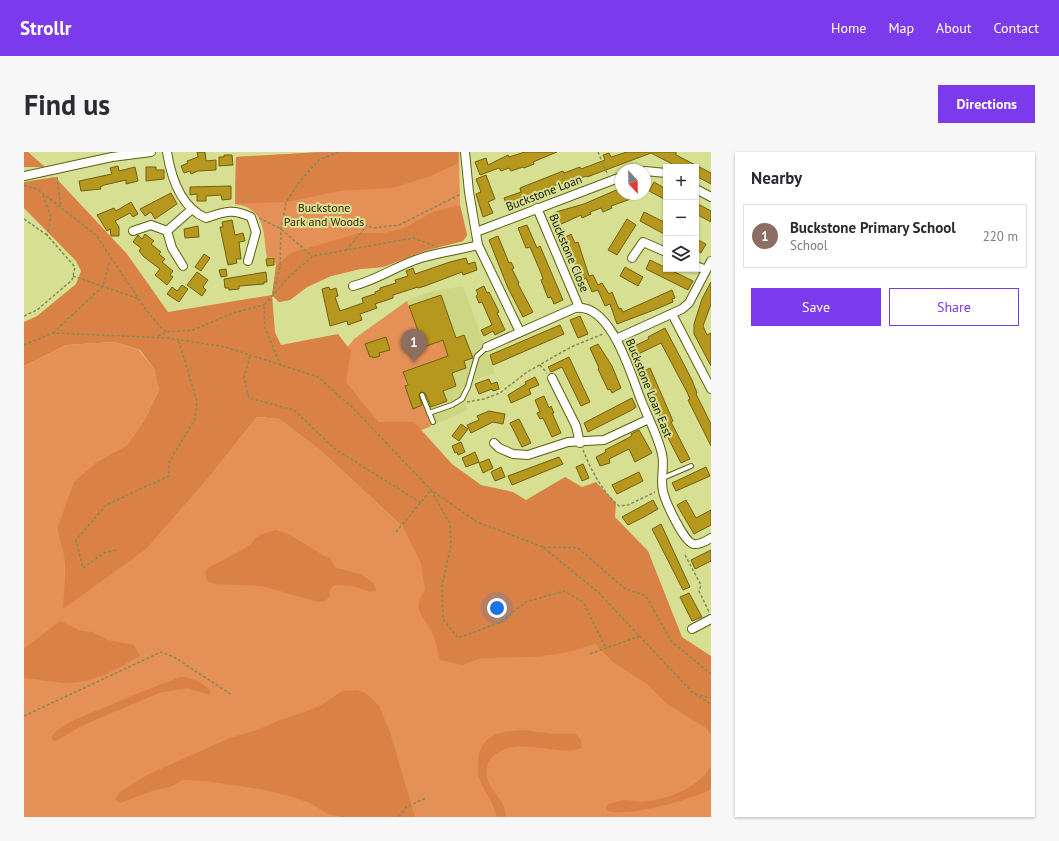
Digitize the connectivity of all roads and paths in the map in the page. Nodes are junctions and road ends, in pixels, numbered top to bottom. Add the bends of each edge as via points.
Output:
1 (151, 152) edge
2 (167, 152) edge
3 (339, 152) edge
4 (465, 152) edge
5 (598, 152) edge
6 (112, 155) edge
7 (57, 170) junction
8 (651, 172) edge
9 (663, 173) edge
10 (24, 176) edge
11 (615, 179) edge
12 (610, 181) junction
13 (24, 185) edge
14 (699, 190) edge
15 (469, 192) junction
16 (43, 193) junction
17 (711, 197) edge
18 (61, 207) junction
19 (537, 208) junction
20 (191, 210) junction
21 (251, 217) junction
22 (24, 219) edge
23 (355, 221) dead end
24 (366, 226) junction
25 (281, 229) junction
26 (133, 231) dead end
27 (167, 231) junction
28 (476, 232) junction
29 (47, 235) junction
30 (478, 245) junction
31 (439, 247) dead end
32 (346, 250) junction
33 (663, 251) edge
34 (313, 256) junction
35 (632, 258) dead end
36 (110, 259) junction
37 (248, 261) dead end
38 (711, 261) edge
39 (183, 266) dead end
40 (699, 267) edge
41 (706, 270) junction
42 (73, 276) junction
43 (103, 286) junction
44 (351, 286) dead end
45 (272, 295) junction
46 (139, 299) junction
47 (264, 305) junction
48 (580, 307) junction
49 (672, 314) junction
50 (24, 316) edge
51 (611, 331) junction
52 (167, 332) junction
53 (520, 332) junction
54 (53, 333) junction
55 (156, 337) junction
56 (178, 339) junction
57 (616, 339) junction
58 (24, 345) edge
59 (487, 347) joint
60 (250, 356) junction
61 (540, 365) junction
62 (281, 366) junction
63 (552, 378) joint
64 (711, 389) edge
65 (422, 395) dead end
66 (462, 399) junction
67 (429, 413) junction
68 (649, 419) junction
69 (433, 422) dead end
70 (494, 443) dead end
71 (580, 443) junction
72 (691, 466) dead end
73 (662, 478) junction
74 (431, 490) junction
75 (662, 490) junction
76 (421, 503) junction
77 (396, 532) dead end
78 (711, 538) edge
79 (543, 547) junction
80 (116, 550) dead end
81 (685, 555) dead end
82 (711, 617) edge
83 (692, 629) dead end
84 (640, 636) junction
85 (606, 648) junction
86 (590, 654) dead end
87 (711, 674) edge
88 (693, 693) junction
89 (232, 695) dead end
90 (711, 698) edge
91 (711, 704) edge
92 (24, 716) edge
93 (426, 798) dead end
94 (399, 817) edge

1 - 6 street
2 - 20 street via 173,178
3 - 25 path via 319,160 300,181 286,202
4 - 15 street
5 - 12 path
6 - 7 street
7 - 10 street
7 - 18 path
8 - 9 street
11 - 12 street, Buckstone Loan
12 - 19 street, Buckstone Loan
13 - 16 path
14 - 17 street
15 - 24 path via 399,225 383,228
15 - 28 street
16 - 18 path
16 - 29 path via 51,217
18 - 36 path via 96,235
19 - 28 street, Buckstone Loan
19 - 48 street, Buckstone Close
20 - 21 street via 206,218 230,211
20 - 27 street
21 - 25 path via 259,218
21 - 37 street via 256,232
22 - 29 path
23 - 24 path
24 - 32 path
25 - 34 path
25 - 45 path via 280,267
26 - 27 street via 151,226
27 - 39 street via 172,248
28 - 30 street
29 - 42 path via 75,267
30 - 44 street via 422,258 396,267 366,283
30 - 53 street
31 - 32 path via 413,238
32 - 34 path
33 - 35 street via 643,242
34 - 45 path
36 - 43 path
36 - 46 path
38 - 41 street
40 - 41 street
41 - 49 street via 689,303
42 - 43 path
42 - 50 path via 72,280 37,310
43 - 46 path
43 - 54 path
45 - 47 path
46 - 52 path via 162,330
47 - 52 path via 233,313 193,330
47 - 62 path via 265,328
48 - 51 street, Buckstone Loan East via 595,313
48 - 53 street
49 - 57 street
49 - 64 street
51 - 57 street, Buckstone Loan East
51 - 61 path via 571,347
52 - 55 path
53 - 59 street
54 - 55 path
54 - 58 path
55 - 56 path
56 - 60 path via 225,347
56 - 80 path via 197,401 195,419 169,462 169,476 106,505 76,540 83,568 104,553
57 - 68 street, Buckstone Loan East
59 - 66 lane via 476,356
60 - 62 path
60 - 76 path via 244,377 249,398 294,410 335,449
61 - 63 path
61 - 66 path via 500,393 478,400 465,402
62 - 74 path via 318,377 355,410
63 - 71 street via 555,389 576,426
65 - 67 lane
66 - 67 lane
67 - 69 lane
68 - 71 street via 604,440
68 - 73 street, Buckstone Loan East via 662,453
70 - 71 street via 513,454 528,455 555,445
71 - 75 path via 610,499 619,506 628,505
72 - 73 lane
73 - 75 street, Buckstone Loan East
74 - 76 path
74 - 79 path via 477,522
74 - 85 path via 450,524 451,545 442,586 443,619 458,638 499,623 526,602 564,591 583,602
75 - 78 street, Buckstone Loan East via 685,539 694,545
76 - 77 path
79 - 84 path via 599,593
79 - 87 path via 578,548 624,588 646,596 672,641
81 - 82 path via 701,585 699,592
82 - 83 street
84 - 85 path
84 - 88 path
85 - 86 path
88 - 90 path
88 - 91 path
89 - 92 path via 174,657 161,652
93 - 94 path via 406,807

